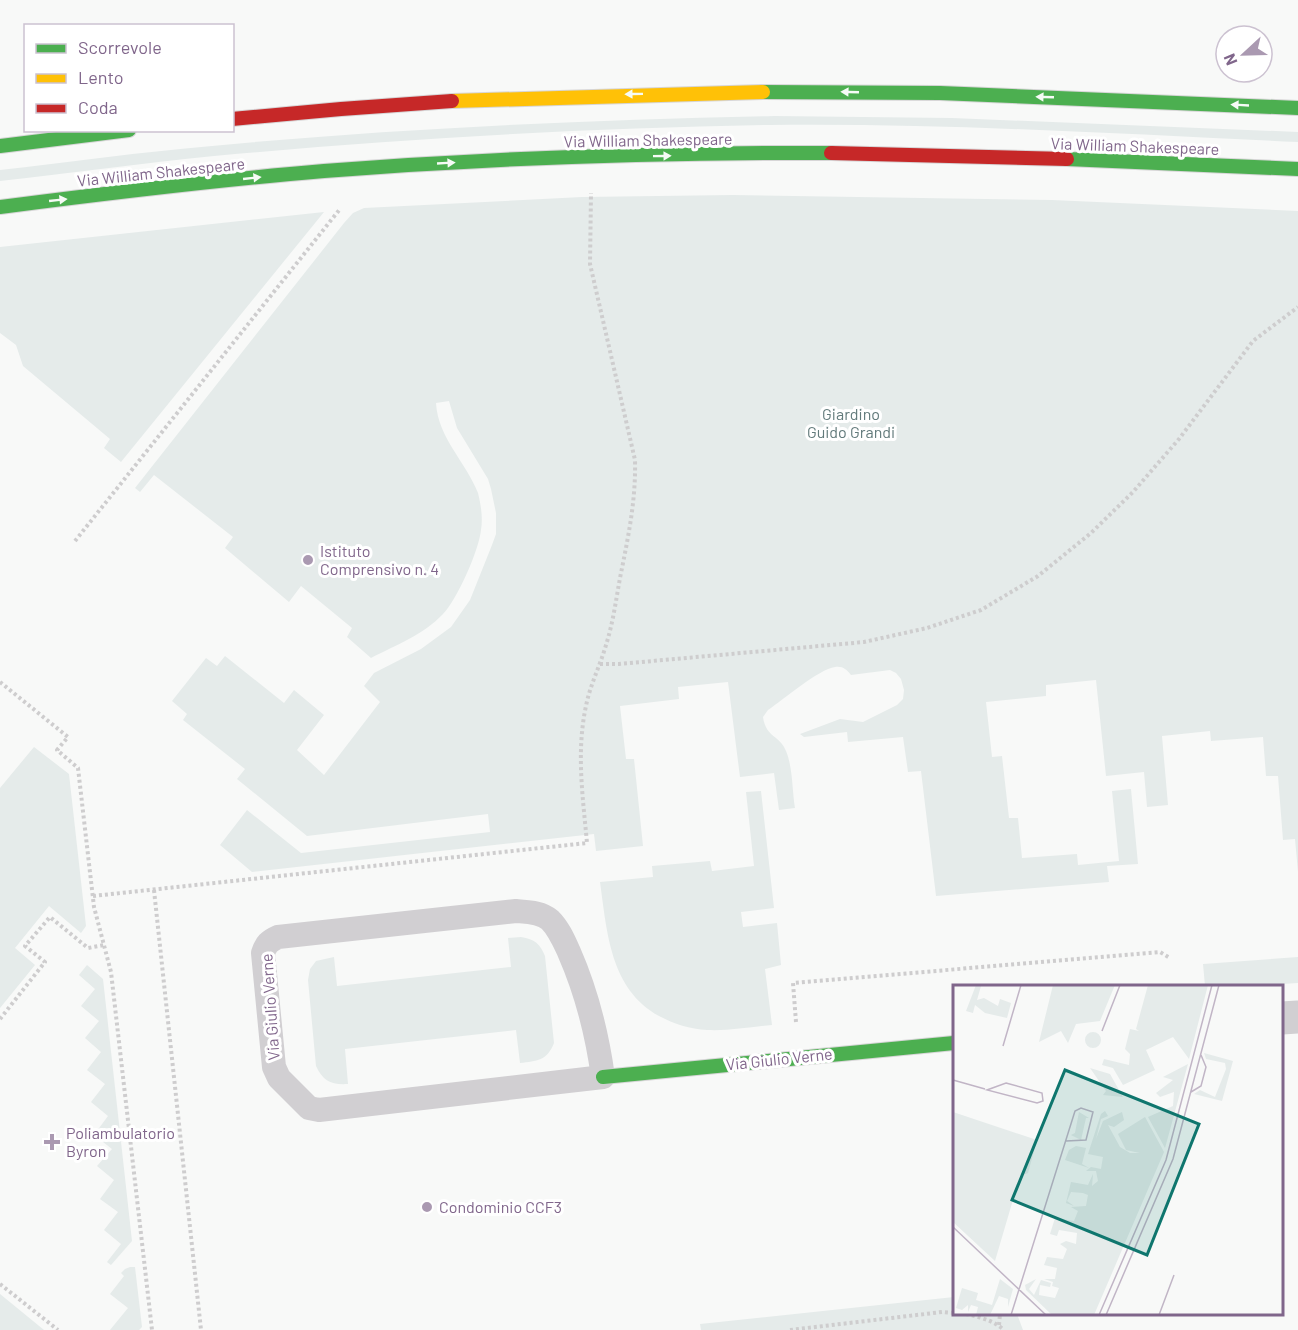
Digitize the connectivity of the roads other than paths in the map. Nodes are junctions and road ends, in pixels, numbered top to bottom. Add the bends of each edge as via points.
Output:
1 (1298, 108) edge
2 (234, 119) edge
3 (113, 132) edge
4 (0, 146) edge
5 (1298, 169) edge
6 (0, 207) edge
7 (1298, 1017) edge
8 (1283, 1018) edge
9 (953, 1043) edge
10 (603, 1077) junction

1 -> 2 main road via 821,91 419,102
3 - 4 main road
6 -> 5 main road, Via William Shakespeare via 254,178 426,164 604,157 957,155
7 - 8 street
9 - 10 main road, Via Giulio Verne
10 - 10 lane, Via Giulio Verne via 319,1110 309,1108 279,1078 274,1067 265,946 278,937 534,912 550,919 574,964 592,1014

